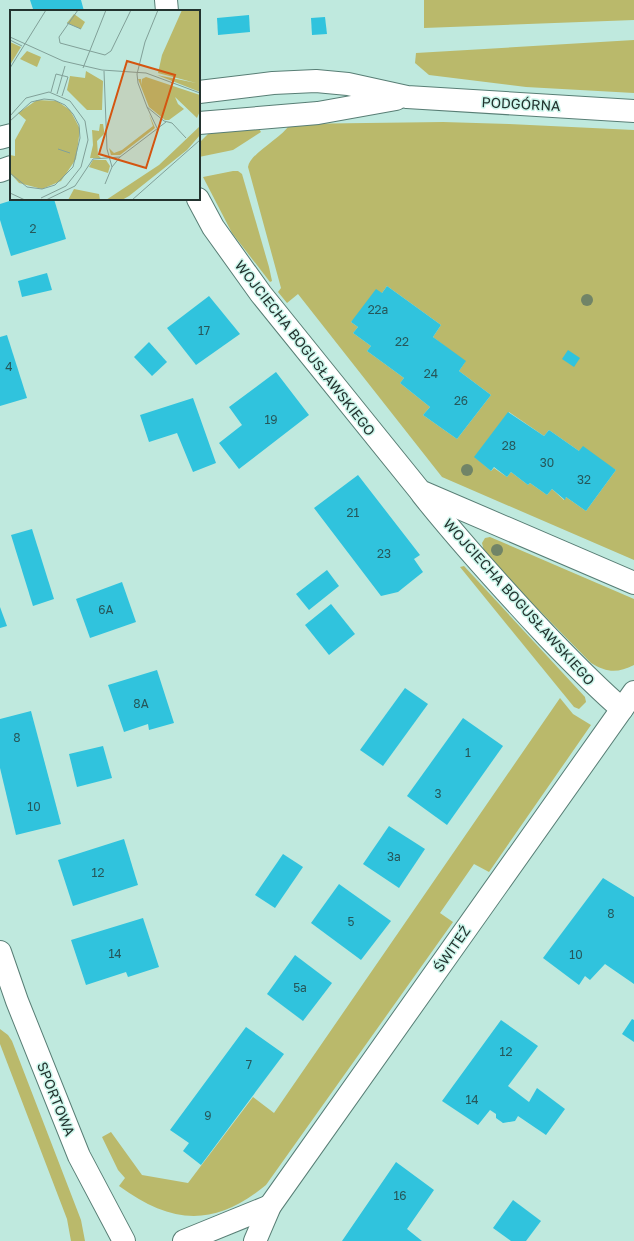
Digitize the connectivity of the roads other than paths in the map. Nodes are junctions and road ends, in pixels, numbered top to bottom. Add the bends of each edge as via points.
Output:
1 (200, 92) edge
2 (407, 97) junction
3 (634, 111) edge
4 (200, 123) edge
5 (10, 134) edge
6 (0, 138) edge
7 (10, 167) edge
8 (0, 171) edge
9 (199, 200) edge
10 (420, 491) junction
11 (634, 583) edge
12 (628, 701) edge
13 (0, 952) edge
14 (270, 1206) junction
15 (124, 1241) edge
16 (184, 1241) edge
17 (255, 1241) edge

1 - 2 street, PODGÓRNA via 273,83 316,81 348,84
2 - 3 street, PODGÓRNA
2 - 4 street, PODGÓRNA via 318,113
5 - 6 street
7 - 8 street
9 - 10 street, WOJCIECHA BOGUSŁAWSKIEGO via 213,227 261,294
10 - 11 street, WOJCIECHA BOGUSŁAWSKIEGO
10 - 12 street, WOJCIECHA BOGUSŁAWSKIEGO via 466,549 599,690
12 - 14 street, ŚWITEŹ
13 - 15 street, SPORTOWA via 79,1156
14 - 16 street
14 - 17 street, ŚWITEŹ

